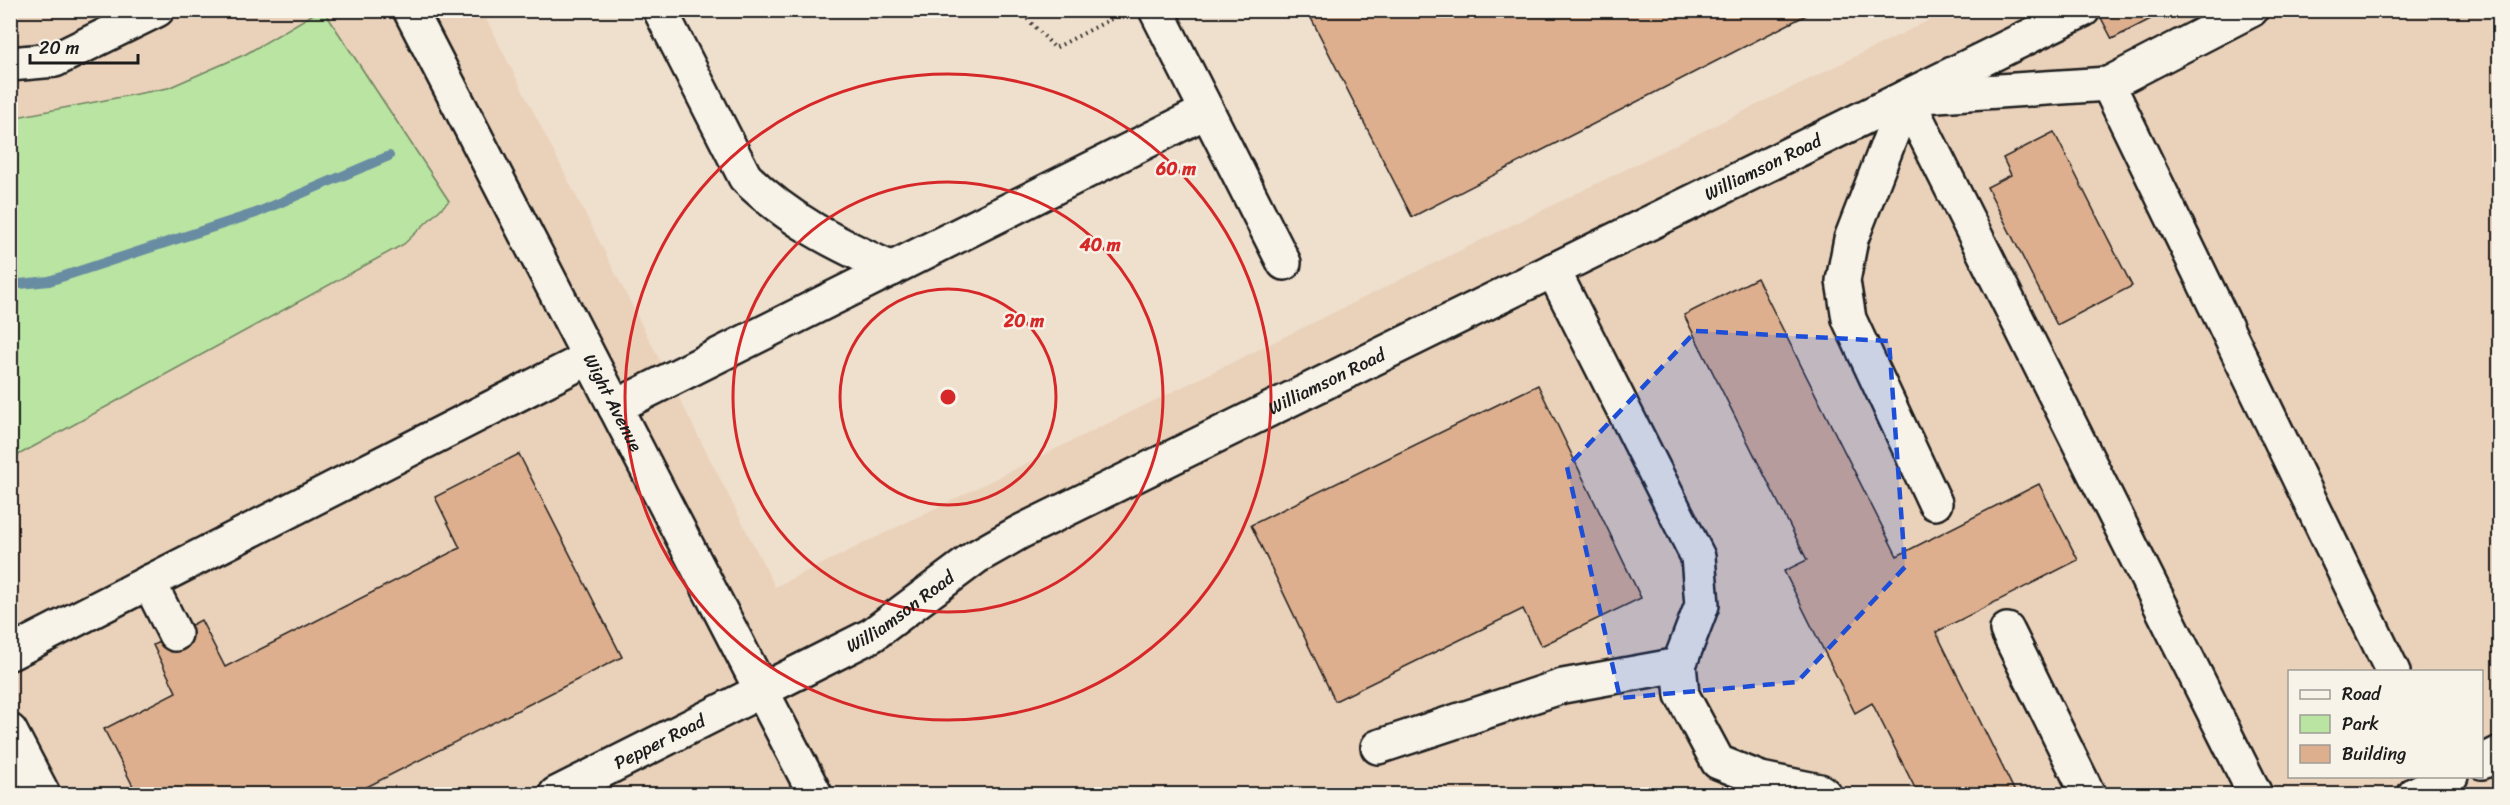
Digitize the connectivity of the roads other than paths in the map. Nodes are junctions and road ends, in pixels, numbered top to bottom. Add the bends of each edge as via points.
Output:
1 (410, 10) edge
2 (660, 10) edge
3 (1156, 10) edge
4 (2083, 10) edge
5 (2251, 10) edge
6 (156, 11) edge
7 (10, 64) edge
8 (2108, 84) junction
9 (1906, 98) junction
10 (1207, 111) junction
11 (1284, 262) dead end
12 (892, 269) junction
13 (1553, 270) junction
14 (589, 358) junction
15 (615, 407) junction
16 (1935, 503) dead end
17 (149, 582) junction
18 (2007, 630) dead end
19 (175, 634) dead end
20 (10, 653) edge
21 (1679, 665) junction
22 (2391, 670) edge
23 (762, 692) junction
24 (10, 731) edge
25 (1378, 747) dead end
26 (2499, 753) edge
27 (2483, 761) edge
28 (2447, 778) edge
29 (43, 795) edge
30 (556, 795) edge
31 (816, 795) edge
32 (1824, 795) edge
33 (2088, 795) edge
34 (2255, 795) edge
35 (2415, 795) edge

1 - 14 street, Wight Avenue
2 - 12 street via 745,177 797,222
3 - 10 street
4 - 9 street, Williamson Road
5 - 8 street
6 - 7 street via 55,60
8 - 9 street
8 - 22 street
9 - 13 street, Williamson Road
9 - 16 street via 1851,239 1843,281 1849,319
9 - 34 street
10 - 11 street
10 - 12 street
12 - 15 street
13 - 21 street via 1698,556 1702,605
13 - 23 street, Williamson Road via 1020,532 976,557 872,635
14 - 15 street, Wight Avenue
14 - 17 street
15 - 23 street, Wight Avenue
17 - 19 street
17 - 20 street
18 - 33 street
21 - 25 street via 1563,686
21 - 32 street via 1682,695 1718,762 1761,779
23 - 30 street, Pepper Road
23 - 31 street, Wight Avenue
24 - 29 street
26 - 27 street
28 - 35 street

